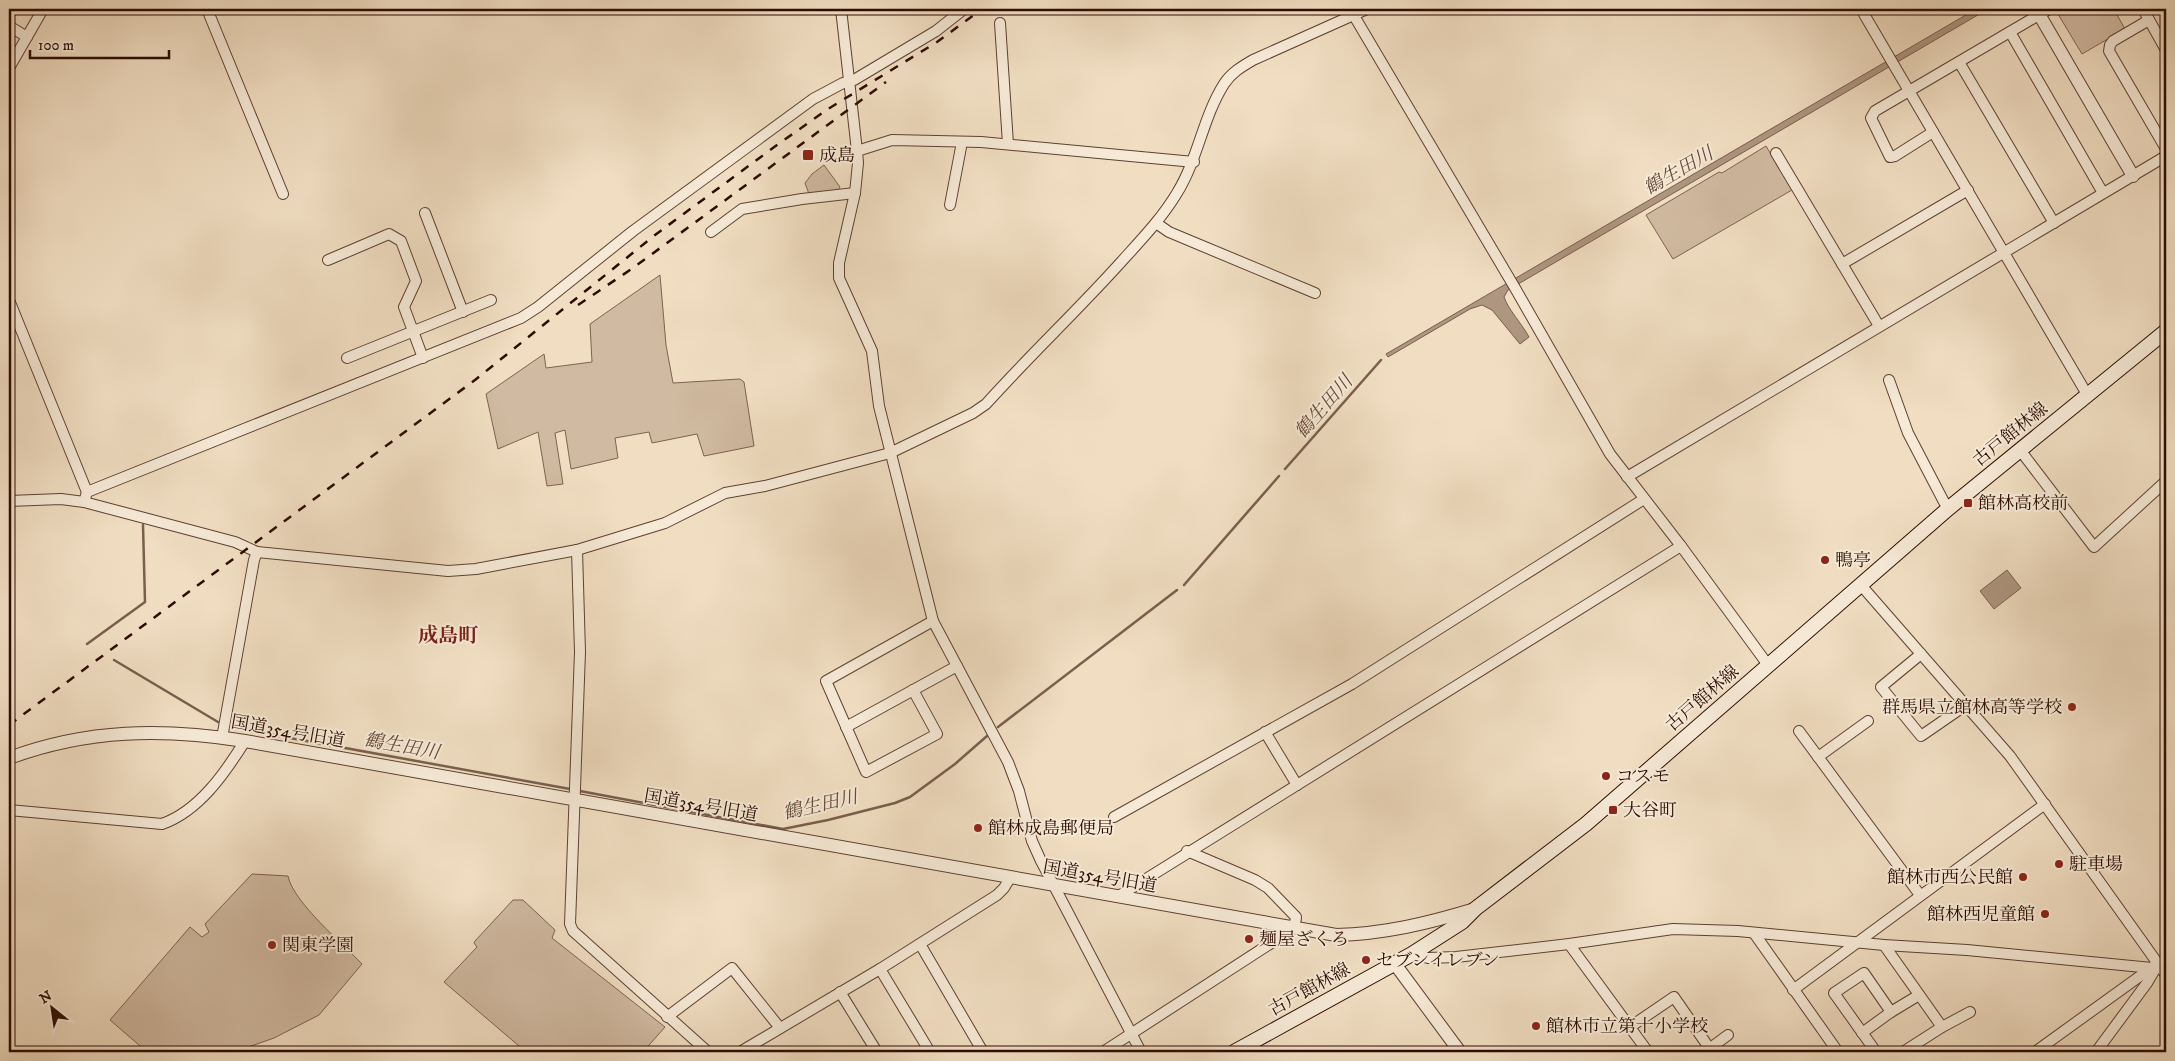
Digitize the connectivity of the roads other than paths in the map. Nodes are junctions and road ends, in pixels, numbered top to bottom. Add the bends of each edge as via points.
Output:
1 (44, 9) edge
2 (207, 9) edge
3 (842, 9) edge
4 (964, 9) edge
5 (1367, 9) edge
6 (1861, 9) edge
7 (2142, 9) edge
8 (2041, 11) edge
9 (1352, 12) edge
10 (2149, 20) junction
11 (1000, 23) dead end
12 (9, 26) edge
13 (2010, 32) junction
14 (27, 37) junction
15 (2166, 50) edge
16 (1959, 62) junction
17 (9, 68) edge
18 (849, 80) junction
19 (1909, 91) junction
20 (1933, 132) junction
21 (962, 142) junction
22 (1008, 144) junction
23 (2166, 149) edge
24 (856, 152) junction
25 (1776, 153) dead end
26 (2166, 156) edge
27 (1194, 162) junction
28 (2133, 176) junction
29 (1968, 190) junction
30 (855, 193) junction
31 (2103, 193) junction
32 (283, 194) dead end
33 (950, 205) dead end
34 (425, 213) dead end
35 (1156, 223) junction
36 (2054, 223) junction
37 (711, 232) dead end
38 (2005, 253) junction
39 (328, 260) dead end
40 (1842, 264) junction
41 (1314, 293) dead end
42 (9, 300) edge
43 (491, 300) dead end
44 (463, 312) junction
45 (1879, 326) junction
46 (413, 331) junction
47 (2166, 331) edge
48 (347, 358) dead end
49 (424, 358) junction
50 (1889, 380) dead end
51 (2088, 396) junction
52 (2020, 450) junction
53 (890, 453) junction
54 (1627, 476) junction
55 (2166, 481) edge
56 (85, 497) junction
57 (1644, 499) junction
58 (9, 501) edge
59 (1950, 508) junction
60 (1681, 546) junction
61 (577, 550) junction
62 (258, 552) junction
63 (1860, 584) junction
64 (932, 621) junction
65 (1921, 654) junction
66 (1768, 665) junction
67 (956, 666) junction
68 (913, 690) junction
69 (1966, 705) junction
70 (1868, 721) dead end
71 (846, 727) junction
72 (1799, 731) dead end
73 (1265, 732) junction
74 (222, 738) junction
75 (245, 741) junction
76 (1818, 757) junction
77 (9, 758) edge
78 (1296, 785) junction
79 (574, 799) junction
80 (2045, 804) junction
81 (9, 810) edge
82 (1114, 817) dead end
83 (1187, 851) junction
84 (1010, 878) junction
85 (1053, 886) junction
86 (1920, 895) junction
87 (1117, 897) junction
88 (1475, 909) junction
89 (1293, 927) junction
90 (1754, 933) junction
91 (1857, 943) junction
92 (920, 944) junction
93 (1570, 944) junction
94 (1884, 946) junction
95 (1412, 954) junction
96 (1394, 964) junction
97 (2159, 965) edge
98 (880, 969) junction
99 (2166, 975) edge
100 (1793, 990) junction
101 (840, 992) junction
102 (1919, 995) junction
103 (1891, 1012) junction
104 (1970, 1012) dead end
105 (667, 1017) junction
106 (1942, 1027) junction
107 (780, 1028) junction
108 (1630, 1028) junction
109 (1862, 1033) junction
110 (1131, 1034) junction
111 (1728, 1035) dead end
112 (1709, 1051) edge
113 (708, 1052) edge
114 (740, 1052) edge
115 (877, 1052) edge
116 (930, 1052) edge
117 (983, 1052) edge
118 (1103, 1052) edge
119 (1141, 1052) edge
120 (1234, 1052) edge
121 (1460, 1052) edge
122 (1648, 1052) edge
123 (1838, 1052) edge
124 (1876, 1052) edge
125 (1903, 1052) edge
126 (2035, 1052) edge
127 (2096, 1052) edge

1 - 14 street
2 - 32 street
3 - 18 street
4 - 18 street via 936,31
5 - 9 street
6 - 19 street
7 - 10 street
8 - 13 street
8 - 28 street
9 - 27 street via 1236,71 1224,84 1213,106
9 - 54 street via 1610,454
10 - 15 street
10 - 23 street via 2113,41 2109,51
11 - 22 street
12 - 14 street
13 - 16 street
13 - 31 street
14 - 17 street
16 - 19 street
16 - 36 street
18 - 24 street
18 - 49 street via 819,95 754,141 538,307 502,327
19 - 20 street
19 - 20 street via 1875,111 1871,118 1890,156
20 - 29 street
21 - 22 street
21 - 24 street via 892,140
21 - 33 street
22 - 27 street
24 - 30 street
25 - 40 street
26 - 28 street
27 - 35 street
28 - 31 street
29 - 38 street
29 - 40 street
30 - 37 street via 742,209
30 - 53 street via 839,263 839,278 872,351 879,406
31 - 36 street
34 - 44 street
35 - 41 street via 1169,232
35 - 53 street via 1080,308 986,404
36 - 38 street
38 - 45 street
38 - 51 street via 2006,260
39 - 46 street via 389,234 401,241 416,281 404,307
40 - 45 street
42 - 56 street
43 - 44 street
44 - 46 street
45 - 54 street
46 - 48 street
46 - 49 street
47 - 51 main road, 古戸館林線
49 - 56 street
50 - 59 street via 1908,433
51 - 52 main road, 古戸館林線
52 - 55 street via 2094,547
52 - 59 main road, 古戸館林線
53 - 61 street via 725,493 665,523
53 - 64 street
54 - 57 street
56 - 58 street
56 - 62 street via 235,542
57 - 60 street
57 - 73 street via 1352,684
59 - 63 main road, 古戸館林線
60 - 66 street
60 - 78 street
61 - 62 street via 476,569 448,571
61 - 79 street via 580,652
62 - 74 street
63 - 65 street
63 - 66 main road, 古戸館林線
64 - 67 street
64 - 71 street via 826,681
65 - 69 street
65 - 69 street via 1881,687 1921,736
66 - 88 main road, 古戸館林線 via 1586,824
67 - 68 street
67 - 85 street via 1008,762 1032,841
68 - 71 street
68 - 71 street via 937,734 866,772
69 - 80 street via 2010,756
70 - 76 street
72 - 76 street
73 - 78 street
73 - 82 street
74 - 75 street, 国道354号旧道
74 - 77 street, 国道354号旧道 via 131,732 69,742
75 - 79 street, 国道354号旧道
75 - 81 street via 224,774 208,790 177,819 162,824
76 - 86 street
78 - 83 street
79 - 84 street, 国道354号旧道
79 - 105 street via 570,924 573,931
80 - 86 street
80 - 97 street
83 - 87 street
83 - 89 street via 1268,888 1296,916
84 - 85 street, 国道354号旧道
84 - 92 street via 997,895
85 - 87 street, 国道354号旧道
85 - 110 street
86 - 91 street
87 - 89 street, 国道354号旧道
88 - 89 street, 国道354号旧道 via 1416,926 1371,933 1336,935
88 - 95 main road, 古戸館林線 via 1462,922
89 - 110 street
90 - 91 street
90 - 93 street via 1674,929
90 - 100 street
91 - 94 street
91 - 100 street
92 - 98 street
92 - 117 street
93 - 95 street via 1456,957 1428,958
93 - 108 street
94 - 97 street
94 - 102 street
95 - 96 main road, 古戸館林線
96 - 120 main road, 古戸館林線
96 - 121 street
97 - 99 street
97 - 126 street
97 - 127 street
98 - 101 street
98 - 116 street
100 - 123 street
101 - 107 street
101 - 115 street
102 - 103 street
102 - 106 street
103 - 109 street
103 - 109 street via 1864,973 1834,993
104 - 106 street
105 - 107 street via 732,968
105 - 113 street
106 - 125 street
107 - 114 street
108 - 112 street via 1674,997
108 - 122 street
109 - 124 street
110 - 118 street
110 - 119 street
111 - 112 street

